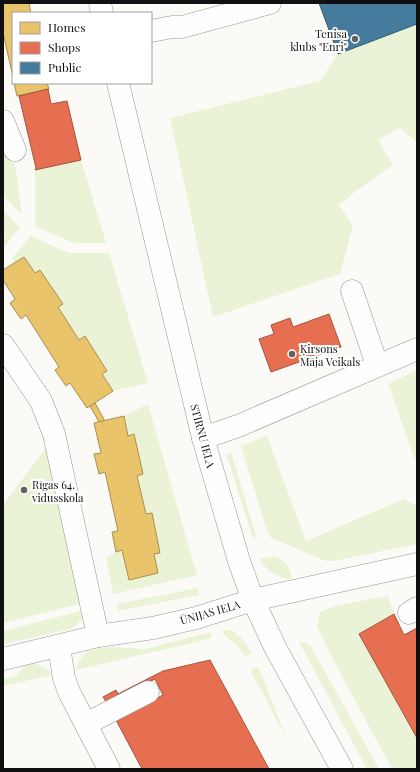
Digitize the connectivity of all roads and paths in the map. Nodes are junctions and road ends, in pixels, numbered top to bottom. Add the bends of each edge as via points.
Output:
1 (270, 3) edge
2 (152, 31) edge
3 (118, 84) edge
4 (3, 121) edge
5 (15, 150) dead end
6 (352, 291) dead end
7 (3, 345) edge
8 (417, 349) edge
9 (383, 363) junction
10 (203, 438) junction
11 (417, 564) edge
12 (253, 600) junction
13 (98, 636) junction
14 (59, 646) junction
15 (3, 659) edge
16 (148, 692) dead end
17 (86, 724) junction
18 (109, 769) edge
19 (342, 769) edge

1 - 2 street via 182,27
3 - 10 street, STIRNU IELA
4 - 5 street
6 - 9 street
7 - 13 street via 41,401 54,434
8 - 9 street
9 - 10 street via 238,426
10 - 12 street, STIRNU IELA
11 - 12 street, ŪNIJAS IELA
12 - 13 street, ŪNIJAS IELA via 153,628
12 - 19 street, STIRNU IELA via 276,649
13 - 14 street, ŪNIJAS IELA
14 - 15 street, ŪNIJAS IELA
14 - 17 street via 64,678
16 - 17 street
17 - 18 street

